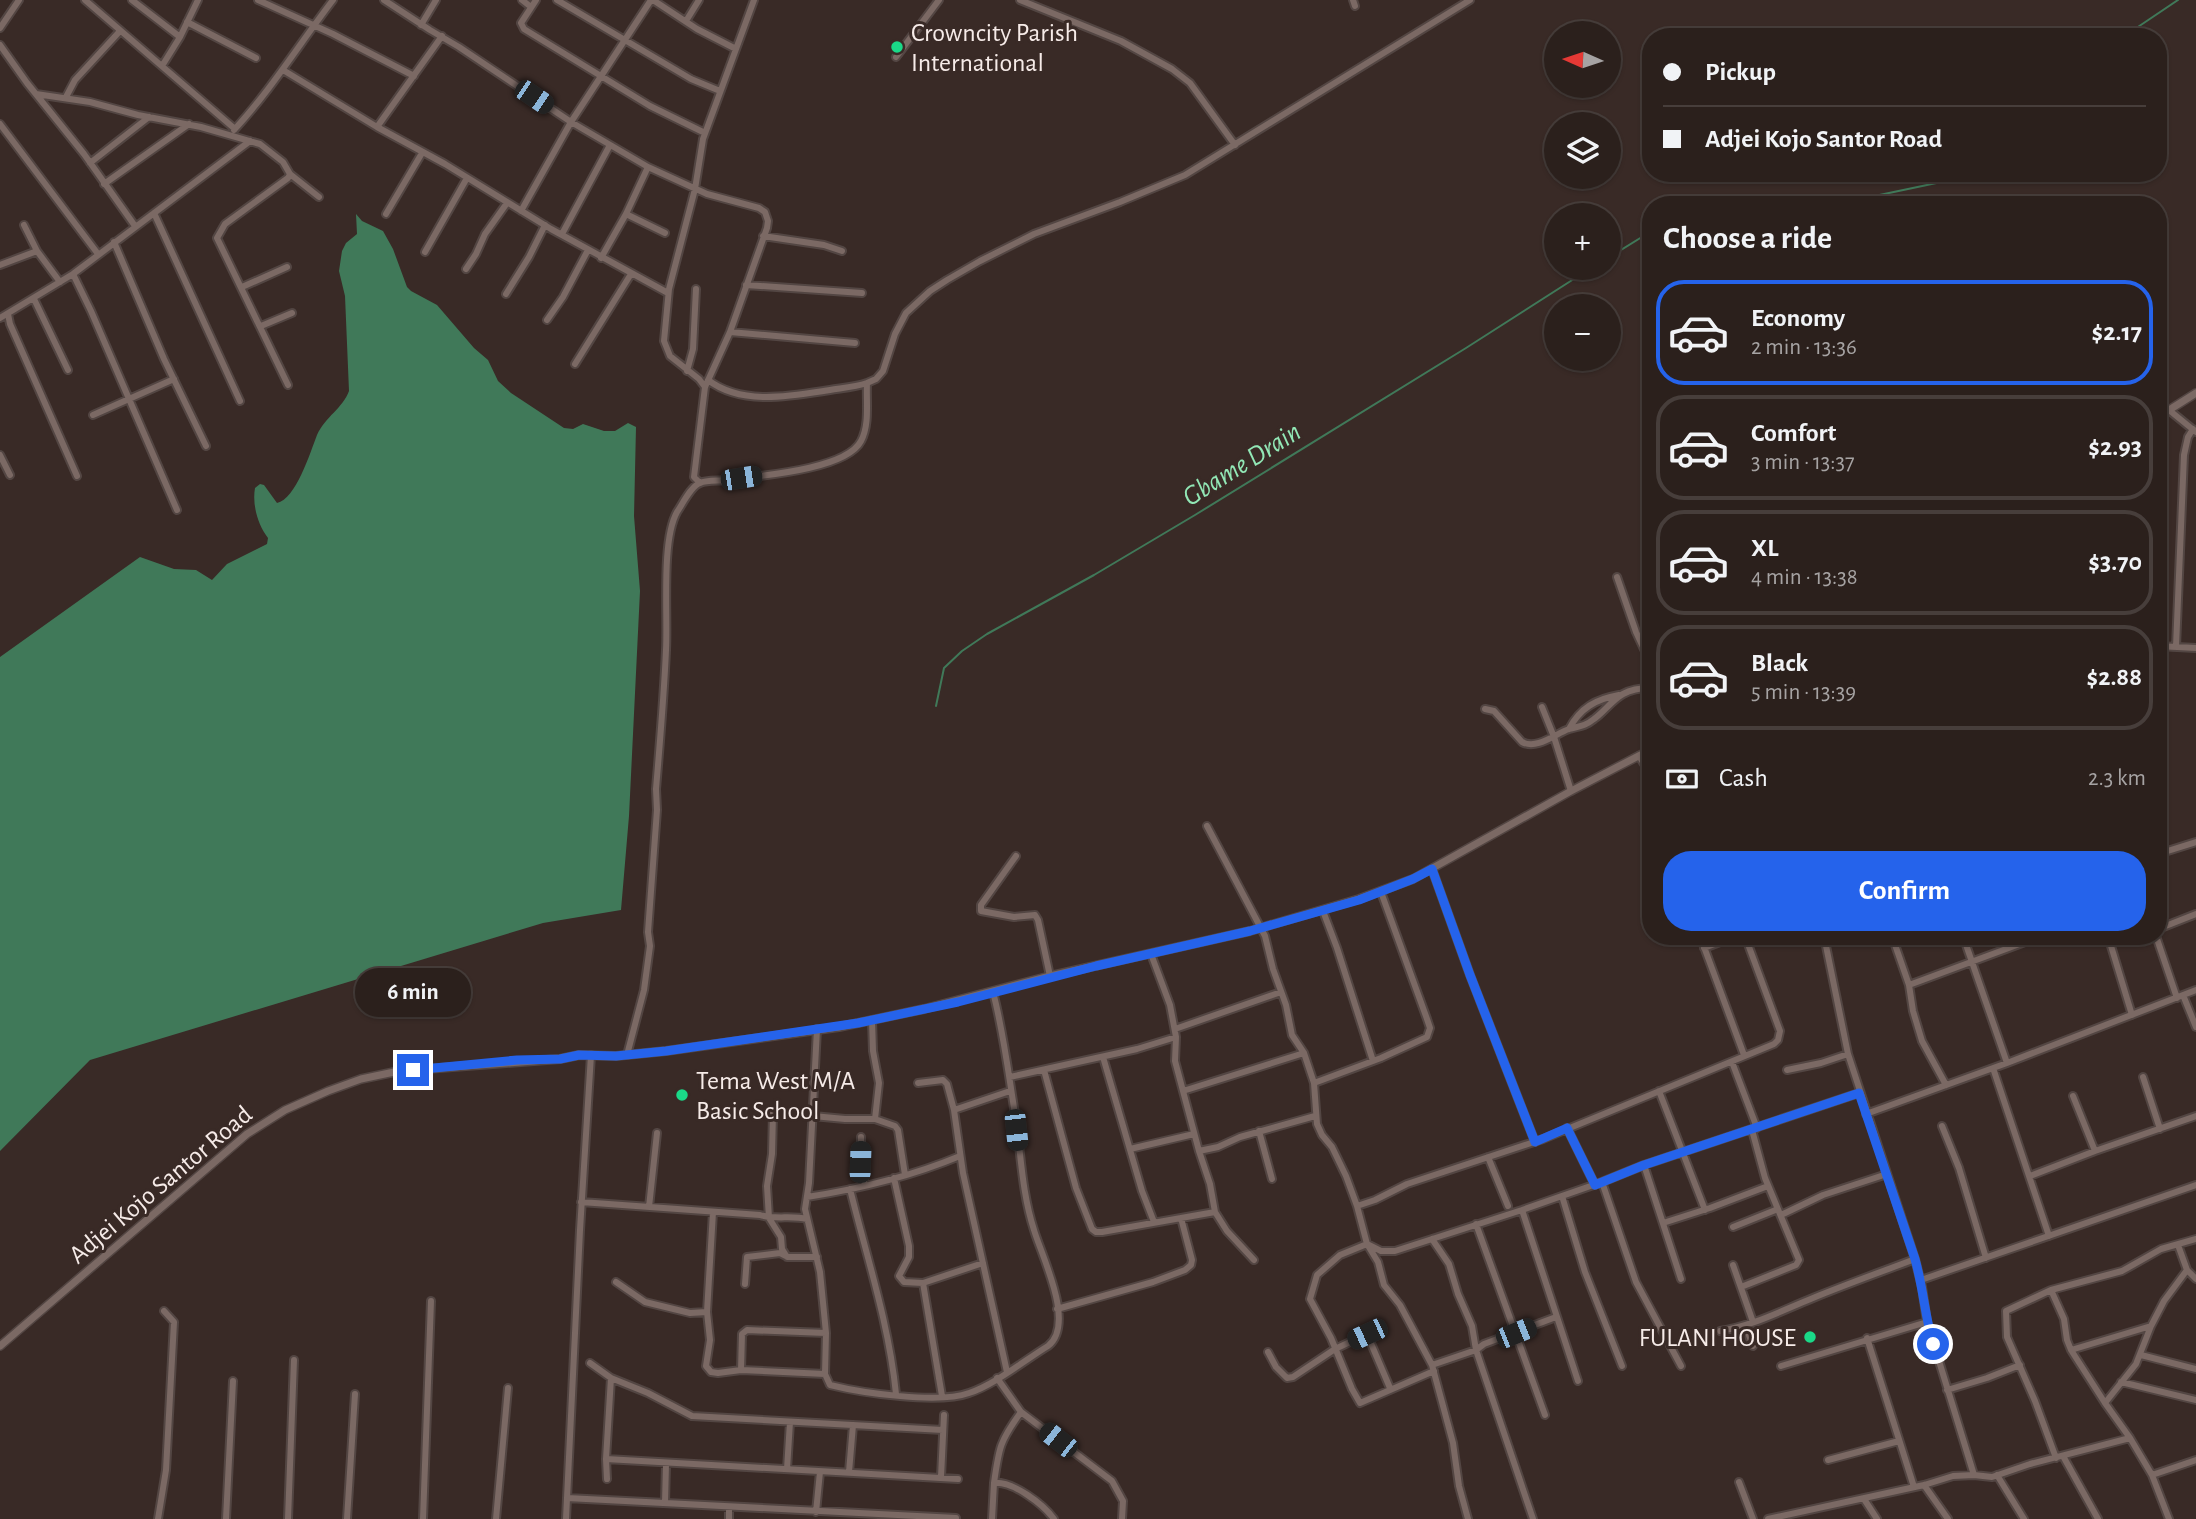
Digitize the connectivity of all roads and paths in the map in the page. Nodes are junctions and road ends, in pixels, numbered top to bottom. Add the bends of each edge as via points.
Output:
1 (19, 0) edge
2 (85, 0) edge
3 (132, 0) edge
4 (198, 0) edge
5 (258, 0) edge
6 (333, 0) edge
7 (384, 0) edge
8 (436, 0) edge
9 (522, 0) edge
10 (536, 0) edge
11 (557, 0) edge
12 (652, 0) edge
13 (699, 0) edge
14 (754, 0) edge
15 (939, 0) edge
16 (1020, 0) edge
17 (1470, 0) edge
18 (531, 7) junction
19 (686, 21) junction
20 (187, 22) junction
21 (313, 25) junction
22 (421, 25) junction
23 (0, 28) edge
24 (120, 31) junction
25 (442, 36) junction
26 (180, 37) junction
27 (624, 40) junction
28 (0, 45) edge
29 (736, 50) junction
30 (896, 57) dead end
31 (257, 58) dead end
32 (163, 66) junction
33 (284, 70) junction
34 (601, 75) junction
35 (414, 76) junction
36 (720, 91) junction
37 (36, 94) junction
38 (66, 97) junction
39 (149, 117) junction
40 (571, 122) junction
41 (0, 124) edge
42 (189, 124) junction
43 (377, 127) junction
44 (233, 132) junction
45 (705, 134) junction
46 (250, 141) junction
47 (610, 145) junction
48 (1235, 145) junction
49 (422, 153) junction
50 (90, 163) junction
51 (648, 167) junction
52 (290, 174) junction
53 (467, 178) junction
54 (104, 184) junction
55 (695, 189) junction
56 (319, 197) dead end
57 (507, 202) junction
58 (521, 211) junction
59 (154, 213) junction
60 (386, 214) dead end
61 (626, 215) junction
62 (24, 225) dead end
63 (545, 225) junction
64 (135, 226) junction
65 (665, 233) dead end
66 (562, 234) junction
67 (764, 236) junction
68 (114, 242) junction
69 (588, 250) junction
70 (37, 251) junction
71 (842, 251) dead end
72 (425, 252) dead end
73 (98, 254) junction
74 (601, 258) junction
75 (0, 265) edge
76 (287, 267) dead end
77 (466, 268) dead end
78 (73, 274) junction
79 (631, 274) junction
80 (60, 282) junction
81 (746, 285) junction
82 (242, 287) junction
83 (696, 289) dead end
84 (668, 293) junction
85 (862, 293) dead end
86 (506, 294) dead end
87 (34, 299) junction
88 (292, 313) dead end
89 (8, 314) junction
90 (0, 318) edge
91 (547, 320) dead end
92 (261, 326) junction
93 (730, 332) junction
94 (855, 342) dead end
95 (575, 364) dead end
96 (68, 370) dead end
97 (687, 371) junction
98 (174, 379) junction
99 (708, 380) junction
100 (867, 383) junction
101 (288, 384) dead end
102 (705, 387) junction
103 (2196, 393) edge
104 (129, 398) junction
105 (240, 401) dead end
106 (2169, 410) joint
107 (93, 415) dead end
108 (2194, 431) edge
109 (206, 446) dead end
110 (0, 455) edge
111 (10, 475) dead end
112 (77, 476) dead end
113 (700, 483) junction
114 (177, 510) dead end
115 (1617, 577) dead end
116 (1642, 644) edge
117 (2167, 646) edge
118 (2176, 647) junction
119 (2196, 648) edge
120 (1642, 689) edge
121 (1621, 694) junction
122 (1542, 707) dead end
123 (1485, 709) dead end
124 (1569, 729) junction
125 (1554, 737) junction
126 (1642, 754) edge
127 (1639, 756) junction
128 (1642, 761) edge
129 (1571, 791) junction
130 (1207, 826) dead end
131 (2196, 842) edge
132 (2167, 851) edge
133 (1016, 856) dead end
134 (1432, 869) junction
135 (1381, 892) junction
136 (1323, 911) junction
137 (2196, 914) edge
138 (2167, 925) edge
139 (1261, 928) junction
140 (1703, 945) edge
141 (1712, 945) edge
142 (1748, 945) edge
143 (1826, 945) edge
144 (1895, 945) edge
145 (1965, 945) edge
146 (2016, 945) edge
147 (2111, 945) edge
148 (2160, 945) edge
149 (1704, 948) junction
150 (1151, 954) junction
151 (1970, 962) junction
152 (1050, 976) junction
153 (1909, 985) junction
154 (2196, 990) edge
155 (993, 992) junction
156 (1281, 992) junction
157 (2180, 996) junction
158 (2132, 1015) junction
159 (872, 1020) junction
160 (2196, 1027) edge
161 (817, 1029) junction
162 (1175, 1029) junction
163 (1176, 1037) junction
164 (1304, 1052) junction
165 (1848, 1054) junction
166 (591, 1055) junction
167 (627, 1055) junction
168 (1744, 1055) junction
169 (1103, 1057) junction
170 (1373, 1061) junction
171 (1732, 1062) junction
172 (2007, 1063) junction
173 (1993, 1068) junction
174 (1044, 1070) junction
175 (1787, 1070) dead end
176 (1010, 1077) junction
177 (2143, 1077) dead end
178 (918, 1083) dead end
179 (1314, 1083) junction
180 (1946, 1085) junction
181 (1010, 1091) junction
182 (1183, 1091) junction
183 (1659, 1091) junction
184 (1859, 1093) junction
185 (2073, 1096) dead end
186 (954, 1110) junction
187 (773, 1113) dead end
188 (1866, 1114) junction
189 (813, 1116) junction
190 (1315, 1116) junction
191 (2196, 1116) edge
192 (875, 1119) junction
193 (1942, 1126) dead end
194 (1567, 1128) junction
195 (1755, 1129) junction
196 (2160, 1129) junction
197 (1259, 1132) junction
198 (657, 1133) dead end
199 (1194, 1134) junction
200 (861, 1136) dead end
201 (1535, 1142) junction
202 (1130, 1149) junction
203 (1199, 1151) junction
204 (2095, 1151) junction
205 (1683, 1153) junction
206 (960, 1156) junction
207 (1488, 1157) junction
208 (1644, 1165) junction
209 (1886, 1174) junction
210 (905, 1175) junction
211 (2030, 1176) junction
212 (894, 1178) junction
213 (1272, 1179) dead end
214 (1602, 1182) junction
215 (865, 1185) junction
216 (1595, 1185) junction
217 (2196, 1185) edge
218 (1768, 1186) junction
219 (850, 1189) junction
220 (1562, 1196) junction
221 (807, 1197) junction
222 (582, 1202) junction
223 (1357, 1206) junction
224 (1508, 1206) dead end
225 (649, 1207) junction
226 (1521, 1210) junction
227 (1705, 1210) junction
228 (713, 1212) junction
229 (1215, 1212) junction
230 (1780, 1212) junction
231 (769, 1218) junction
232 (807, 1219) junction
233 (1181, 1219) junction
234 (1154, 1222) junction
235 (1663, 1223) junction
236 (1476, 1224) junction
237 (1733, 1227) dead end
238 (2049, 1236) junction
239 (1432, 1239) junction
240 (2196, 1239) edge
241 (1367, 1244) junction
242 (2178, 1245) junction
243 (788, 1257) junction
244 (817, 1257) junction
245 (1986, 1258) junction
246 (1915, 1259) junction
247 (1254, 1260) dead end
248 (983, 1263) junction
249 (1733, 1265) dead end
250 (2187, 1270) junction
251 (1681, 1279) dead end
252 (2196, 1279) edge
253 (1921, 1280) junction
254 (616, 1282) dead end
255 (923, 1283) junction
256 (745, 1284) dead end
257 (1741, 1287) junction
258 (2051, 1290) junction
259 (431, 1301) dead end
260 (1057, 1309) junction
261 (164, 1311) dead end
262 (707, 1312) junction
263 (1556, 1317) junction
264 (1754, 1322) junction
265 (1927, 1322) junction
266 (1745, 1325) junction
267 (2151, 1326) junction
268 (1720, 1331) dead end
269 (826, 1333) junction
270 (1516, 1333) junction
271 (1867, 1338) junction
272 (0, 1346) edge
273 (1753, 1346) dead end
274 (1335, 1349) junction
275 (1476, 1350) junction
276 (2071, 1350) junction
277 (1268, 1352) dead end
278 (2141, 1355) junction
279 (294, 1360) dead end
280 (590, 1363) dead end
281 (2020, 1365) junction
282 (1622, 1366) dead end
283 (1681, 1366) dead end
284 (1781, 1366) dead end
285 (1433, 1368) junction
286 (2196, 1369) edge
287 (741, 1370) junction
288 (1007, 1372) junction
289 (825, 1374) junction
290 (611, 1378) junction
291 (997, 1378) junction
292 (233, 1381) dead end
293 (1578, 1381) dead end
294 (2121, 1382) junction
295 (508, 1388) dead end
296 (1390, 1388) junction
297 (1947, 1390) junction
298 (355, 1394) dead end
299 (896, 1394) junction
300 (942, 1396) junction
301 (2196, 1400) edge
302 (2105, 1404) junction
303 (1021, 1412) junction
304 (944, 1415) dead end
305 (1545, 1415) dead end
306 (790, 1422) junction
307 (853, 1425) junction
308 (943, 1430) junction
309 (2130, 1437) junction
310 (1899, 1441) junction
311 (2059, 1457) junction
312 (606, 1459) junction
313 (1828, 1460) dead end
314 (2196, 1460) edge
315 (666, 1464) junction
316 (787, 1469) junction
317 (820, 1472) junction
318 (849, 1472) junction
319 (1974, 1475) junction
320 (1997, 1475) junction
321 (2152, 1475) junction
322 (941, 1477) junction
323 (607, 1479) dead end
324 (958, 1479) dead end
325 (1739, 1482) dead end
326 (994, 1483) junction
327 (1924, 1485) junction
328 (1914, 1487) junction
329 (567, 1498) junction
330 (1864, 1499) junction
331 (665, 1503) junction
332 (729, 1507) junction
333 (1800, 1511) junction
334 (816, 1512) junction
335 (956, 1518) edge
336 (158, 1519) edge
337 (226, 1519) edge
338 (288, 1519) edge
339 (346, 1519) edge
340 (423, 1519) edge
341 (496, 1519) edge
342 (566, 1519) edge
343 (729, 1519) edge
344 (992, 1519) edge
345 (1054, 1519) edge
346 (1122, 1519) edge
347 (1468, 1519) edge
348 (1534, 1519) edge
349 (1753, 1519) edge
350 (1768, 1519) edge
351 (1802, 1519) edge
352 (1877, 1519) edge
353 (1948, 1519) edge
354 (2024, 1519) edge
355 (2098, 1519) edge
356 (2169, 1519) edge

1 - 23 street
2 - 24 street
3 - 26 street
4 - 20 street
5 - 21 street
6 - 21 street
7 - 22 street
8 - 22 street
9 - 18 street
10 - 18 street
11 - 27 street
12 - 19 street
12 - 27 street
13 - 19 street
14 - 29 street
15 - 30 street
16 - 48 street via 1122,41 1172,69 1191,83
17 - 48 street
18 - 34 street via 522,26
19 - 29 street
20 - 26 street
20 - 31 street
21 - 33 street
21 - 35 street
22 - 25 street
24 - 32 street
24 - 38 street via 75,80
25 - 35 street
25 - 40 street
26 - 32 street
27 - 34 street
27 - 36 street
28 - 37 street
29 - 36 street
32 - 44 street
33 - 43 street
33 - 44 street
34 - 40 street
34 - 45 street
35 - 43 street
36 - 45 street
37 - 38 street
37 - 50 street
38 - 39 street
39 - 42 street
39 - 50 street
40 - 47 street
40 - 58 street
41 - 73 street
42 - 44 street
42 - 54 street
43 - 49 street
44 - 46 street
45 - 55 street
46 - 52 street via 272,152
46 - 59 street
47 - 51 street
47 - 66 street
48 - 100 street via 1170,183 1034,234 947,280 906,313 883,371
49 - 53 street
49 - 60 street
50 - 54 street
51 - 55 street
51 - 61 street
52 - 56 street
52 - 82 street via 218,234
53 - 57 street
53 - 72 street
54 - 64 street
55 - 67 street via 765,212
55 - 84 street
57 - 58 street
57 - 77 street
58 - 63 street
59 - 64 street
59 - 105 street
61 - 65 street
61 - 74 street
62 - 70 street
63 - 66 street
63 - 86 street
64 - 68 street
66 - 69 street
67 - 71 street
67 - 81 street
68 - 73 street
68 - 98 street
69 - 74 street
69 - 91 street
70 - 75 street
70 - 80 street
73 - 78 street
74 - 79 street
76 - 82 street
78 - 80 street
78 - 104 street
79 - 84 street
79 - 95 street
80 - 87 street
81 - 85 street
81 - 93 street
82 - 92 street
83 - 97 street via 693,349
84 - 97 street via 664,341 670,356
87 - 89 street
87 - 96 street
88 - 92 street
89 - 90 street
89 - 112 street
92 - 101 street
93 - 94 street
93 - 99 street
97 - 102 street
98 - 104 street
98 - 109 street
99 - 100 street via 738,393 778,397
99 - 102 street
100 - 113 street via 862,438 848,454 828,464
102 - 113 street via 694,470
103 - 106 street
104 - 107 street
104 - 114 street
106 - 108 street
108 - 118 street via 2184,455
110 - 111 street
113 - 167 street via 670,530 650,946
115 - 116 street
117 - 118 street
118 - 119 street
120 - 121 street
121 - 124 street via 1595,719
121 - 124 street via 1582,710
122 - 125 street
123 - 125 street via 1494,711 1525,744
124 - 125 street
125 - 129 street
126 - 127 street, Adjei Kojo Santor Road
127 - 128 street
127 - 129 street, Adjei Kojo Santor Road
129 - 134 street, Adjei Kojo Santor Road
130 - 139 street
131 - 132 street
133 - 152 street via 981,911 1035,915
134 - 135 street, Adjei Kojo Santor Road
134 - 201 street
135 - 136 street, Adjei Kojo Santor Road
135 - 170 street via 1430,1028 1427,1037
136 - 139 street, Adjei Kojo Santor Road
136 - 170 street
137 - 138 street
139 - 150 street, Adjei Kojo Santor Road
139 - 156 street
140 - 149 street
141 - 149 street
142 - 168 street via 1780,1031 1774,1044
143 - 165 street
144 - 153 street
145 - 151 street
146 - 151 street
147 - 158 street
148 - 157 street
149 - 168 street
150 - 152 street, Adjei Kojo Santor Road
150 - 162 street
151 - 153 street
151 - 172 street
152 - 155 street, Adjei Kojo Santor Road
153 - 180 street via 1922,1041
154 - 157 street
155 - 159 street, Adjei Kojo Santor Road
155 - 176 street
156 - 162 street
156 - 164 street via 1292,1035
157 - 158 street
157 - 160 street
158 - 172 street
159 - 161 street, Adjei Kojo Santor Road
159 - 192 street via 879,1083
161 - 167 street, Adjei Kojo Santor Road
161 - 189 street
162 - 163 street
163 - 169 street
163 - 182 street via 1175,1061
164 - 179 street
164 - 182 street
165 - 175 street
165 - 184 street
166 - 167 street, Adjei Kojo Santor Road
166 - 222 street
166 - 272 street, Adjei Kojo Santor Road via 400,1071 361,1079 285,1110 219,1157
168 - 171 street
169 - 174 street
169 - 202 street
170 - 179 street
171 - 183 street
171 - 195 street
172 - 173 street
173 - 180 street
173 - 211 street
174 - 176 street
174 - 234 street via 1088,1223 1102,1233
176 - 181 street
177 - 196 street
178 - 186 street via 943,1080
179 - 190 street
180 - 188 street
181 - 186 street
181 - 260 street via 1027,1206
182 - 199 street
183 - 194 street
183 - 205 street
184 - 188 street
184 - 195 street
185 - 204 street
186 - 206 street
187 - 231 street
188 - 209 street
189 - 192 street
189 - 221 street
190 - 197 street
190 - 223 street
191 - 196 street
192 - 210 street via 898,1130
193 - 245 street
194 - 201 street
194 - 216 street
195 - 205 street
195 - 218 street
196 - 204 street
197 - 203 street
197 - 213 street
198 - 225 street
199 - 202 street
199 - 203 street
200 - 215 street
201 - 207 street
202 - 234 street
203 - 229 street
204 - 211 street
205 - 208 street
205 - 227 street
206 - 210 street
206 - 248 street
207 - 223 street
207 - 224 street
208 - 214 street
208 - 235 street
209 - 230 street
209 - 246 street
210 - 212 street
211 - 238 street
212 - 215 street
212 - 255 street via 909,1246 899,1276 904,1282
214 - 216 street
214 - 283 street via 1636,1282
215 - 219 street
216 - 220 street
217 - 238 street
218 - 227 street
218 - 230 street
219 - 221 street
219 - 299 street via 878,1293
220 - 226 street
220 - 282 street via 1585,1272
221 - 232 street
222 - 225 street
222 - 329 street
223 - 241 street
225 - 228 street
226 - 236 street
226 - 263 street
227 - 235 street
228 - 231 street
228 - 262 street
229 - 233 street
229 - 247 street
230 - 237 street
230 - 257 street via 1799,1263
231 - 232 street
231 - 243 street
232 - 244 street
233 - 234 street
233 - 260 street via 1192,1260 1185,1270
235 - 251 street
236 - 239 street
236 - 270 street
238 - 245 street
239 - 241 street via 1395,1251
239 - 275 street via 1449,1264
240 - 242 street
241 - 274 street via 1340,1255 1317,1275 1311,1292 1312,1306
241 - 285 street via 1384,1285 1400,1305
242 - 250 street
242 - 258 street via 2122,1271
243 - 244 street
243 - 256 street via 780,1253 747,1257
244 - 269 street
245 - 253 street
246 - 253 street
246 - 264 street
248 - 255 street
248 - 288 street
249 - 257 street
250 - 252 street
250 - 267 street
253 - 265 street
254 - 262 street via 645,1302 690,1313
255 - 300 street
257 - 264 street
258 - 276 street
258 - 281 street via 2006,1311 2006,1334
259 - 340 street
260 - 288 street via 1060,1324 1053,1342
261 - 336 street via 174,1322 166,1470
262 - 287 street via 710,1340 706,1366 718,1373
263 - 270 street
263 - 293 street
264 - 266 street
265 - 271 street
265 - 297 street
266 - 268 street
266 - 273 street
267 - 276 street
267 - 278 street
269 - 287 street via 747,1330 742,1334
269 - 289 street
270 - 275 street
270 - 305 street
271 - 284 street
271 - 310 street
274 - 277 street via 1287,1378
274 - 296 street via 1360,1403
274 - 296 street via 1367,1334
275 - 285 street
275 - 348 street
276 - 302 street
278 - 286 street
278 - 294 street
279 - 338 street
280 - 290 street
281 - 297 street
281 - 311 street
285 - 296 street
285 - 347 street
287 - 289 street
288 - 291 street
289 - 299 street via 830,1385
290 - 306 street via 692,1416
290 - 312 street
291 - 300 street via 961,1396
291 - 303 street
292 - 337 street
294 - 301 street
294 - 302 street
295 - 341 street
297 - 319 street
298 - 339 street
299 - 300 street
302 - 309 street
303 - 326 street via 999,1447
303 - 346 street via 1112,1481 1123,1501
304 - 308 street
306 - 307 street
306 - 316 street
307 - 308 street
307 - 318 street
308 - 322 street
309 - 311 street
309 - 321 street
310 - 313 street
310 - 328 street
311 - 320 street
311 - 355 street
312 - 315 street
312 - 323 street
314 - 321 street
315 - 316 street
315 - 331 street
316 - 317 street
317 - 318 street
317 - 334 street
318 - 322 street
319 - 320 street
319 - 327 street
320 - 354 street
321 - 356 street
322 - 324 street
325 - 349 street
326 - 344 street
326 - 345 street via 1012,1485
327 - 328 street
327 - 353 street
328 - 330 street
329 - 331 street
329 - 342 street
330 - 333 street
330 - 352 street
331 - 332 street
332 - 334 street
332 - 343 street
333 - 350 street
333 - 351 street
334 - 335 street

